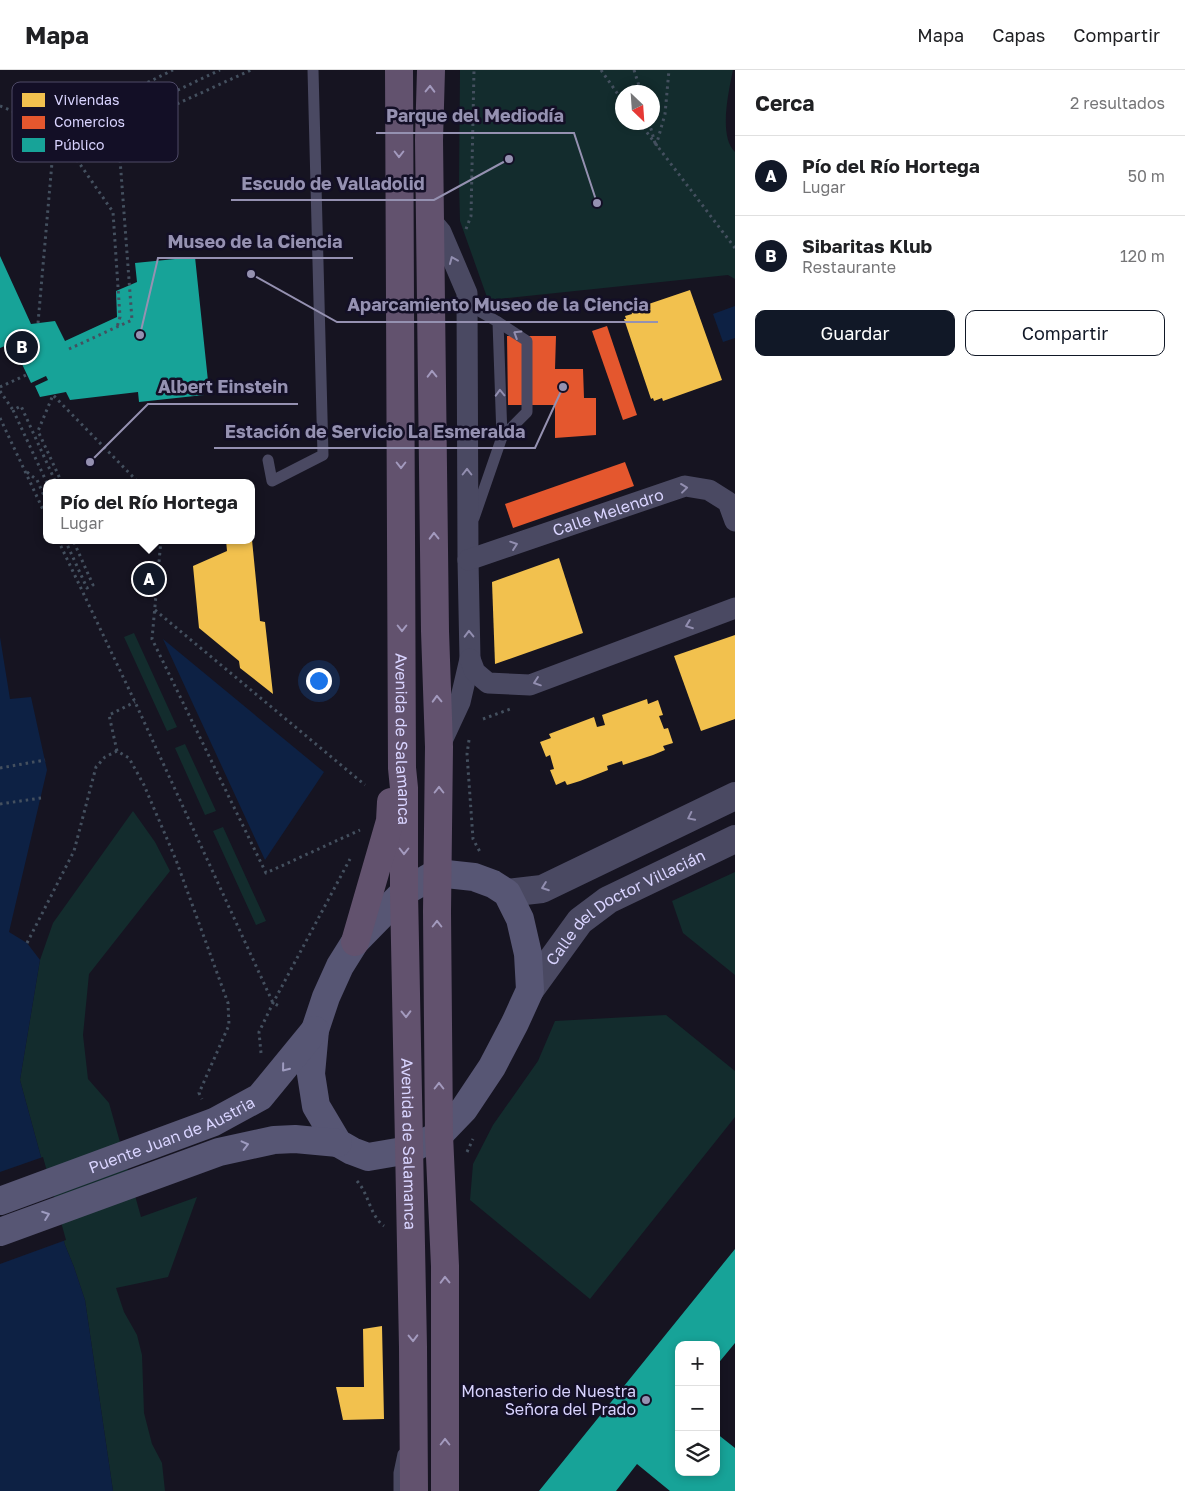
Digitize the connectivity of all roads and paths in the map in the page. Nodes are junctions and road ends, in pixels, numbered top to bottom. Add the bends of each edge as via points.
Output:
1 (173, 70) edge
2 (220, 70) edge
3 (251, 70) edge
4 (313, 70) edge
5 (399, 70) edge
6 (431, 70) edge
7 (474, 70) edge
8 (601, 70) edge
9 (634, 70) edge
10 (669, 70) edge
11 (149, 82) edge
12 (639, 85) edge
13 (178, 90) edge
14 (615, 90) edge
15 (178, 103) edge
16 (0, 106) edge
17 (12, 111) edge
18 (645, 130) edge
19 (651, 130) edge
20 (656, 146) junction
21 (53, 162) edge
22 (79, 162) edge
23 (120, 162) edge
24 (430, 219) junction
25 (464, 233) dead end
26 (735, 248) edge
27 (467, 293) junction
28 (498, 322) junction
29 (38, 323) dead end
30 (117, 327) junction
31 (69, 349) dead end
32 (26, 375) dead end
33 (0, 387) edge
34 (0, 392) edge
35 (14, 410) junction
36 (0, 418) edge
37 (502, 438) junction
38 (268, 460) dead end
39 (25, 471) junction
40 (45, 479) edge
41 (54, 479) edge
42 (60, 479) edge
43 (135, 479) edge
44 (43, 492) edge
45 (43, 510) edge
46 (735, 521) edge
47 (60, 544) edge
48 (67, 544) edge
49 (75, 544) edge
50 (161, 544) edge
51 (468, 551) junction
52 (735, 608) edge
53 (155, 610) junction
54 (470, 659) junction
55 (135, 702) junction
56 (439, 748) junction
57 (117, 751) junction
58 (45, 760) dead end
59 (0, 768) edge
60 (402, 768) junction
61 (365, 785) dead end
62 (735, 796) edge
63 (41, 798) dead end
64 (0, 804) edge
65 (362, 835) dead end
66 (735, 839) edge
67 (354, 852) dead end
68 (437, 873) junction
69 (404, 892) junction
70 (507, 892) junction
71 (355, 942) junction
72 (27, 943) dead end
73 (530, 990) junction
74 (273, 1004) junction
75 (279, 1006) dead end
76 (315, 1030) junction
77 (263, 1061) dead end
78 (214, 1122) junction
79 (439, 1135) junction
80 (474, 1138) dead end
81 (338, 1143) junction
82 (408, 1150) junction
83 (463, 1160) dead end
84 (352, 1177) dead end
85 (0, 1201) edge
86 (387, 1229) dead end
87 (0, 1232) edge
88 (414, 1406) junction
89 (399, 1491) edge
90 (414, 1491) edge
91 (445, 1491) edge

1 - 11 path
2 - 13 path
3 - 15 path
4 - 38 lane via 323,455 272,481
5 -> 60 highway, Avenida de Salamanca
24 -> 6 highway, Avenida de Salamanca
7 - 25 path via 471,216
8 - 14 path
9 - 12 path
10 - 20 path
16 - 17 path
18 - 20 path
19 - 20 path
20 - 26 path
21 - 29 path
22 - 30 path via 113,212 120,317
23 - 30 path via 132,320
27 -> 24 street, Avenida de Salamanca via 441,232
56 -> 24 highway, Avenida de Salamanca
27 - 28 lane via 479,311
51 -> 27 street, Avenida de Salamanca
37 -> 28 lane
37 -> 28 lane via 527,412 527,341
30 - 31 path
32 - 33 path
34 - 35 path
35 - 40 path
35 - 41 path via 21,406
36 - 39 path
37 - 51 lane via 480,499
39 - 44 path via 38,480
39 - 45 path
42 - 43 path via 38,431 53,395
51 -> 46 street, Calle Melendro via 686,486 709,490 728,502
47 - 55 path
48 - 49 path via 87,588 93,585
50 - 53 path
54 -> 51 street, Avenida de Salamanca
52 -> 54 street via 530,685 488,683 475,672
53 - 61 path
53 - 65 path via 152,639 266,873 367,827
54 - 56 street, Avenida de Salamanca via 460,702
55 - 57 path via 109,716
55 - 74 path
68 -> 56 highway, Avenida de Salamanca
57 - 72 path via 96,767 74,851
57 - 78 path via 130,758 158,818 228,1003 228,1026 199,1093
58 - 59 path
60 -> 69 highway, Avenida de Salamanca
60 - 71 highway via 394,787 390,821
62 -> 70 street via 542,890
63 - 64 path
66 - 73 street, Calle del Doctor Villacián via 608,900 580,921
67 - 74 path
68 - 69 main road
68 - 70 main road via 474,877
79 -> 68 highway, Avenida de Salamanca
69 - 71 main road
69 -> 82 highway, Avenida de Salamanca
70 - 73 main road via 520,919 528,954
71 - 76 main road via 340,966
73 - 79 main road via 492,1067 464,1109
74 - 75 path
74 - 77 path via 259,1032
76 -> 78 main road, Puente Juan de Austria via 260,1097
76 - 81 main road via 311,1074 316,1106
78 - 85 main road, Puente Juan de Austria
79 - 82 main road
91 -> 79 highway, Avenida de Salamanca via 445,1266
80 - 83 path
81 - 82 main road via 368,1157
87 -> 81 main road, Puente Juan de Austria via 218,1152 274,1140
82 -> 88 highway, Avenida de Salamanca
84 - 86 path, Avenida de Salamanca via 364,1189 378,1222
88 - 89 lane, Avenida de Salamanca via 399,1473
88 - 90 highway, Avenida de Salamanca

